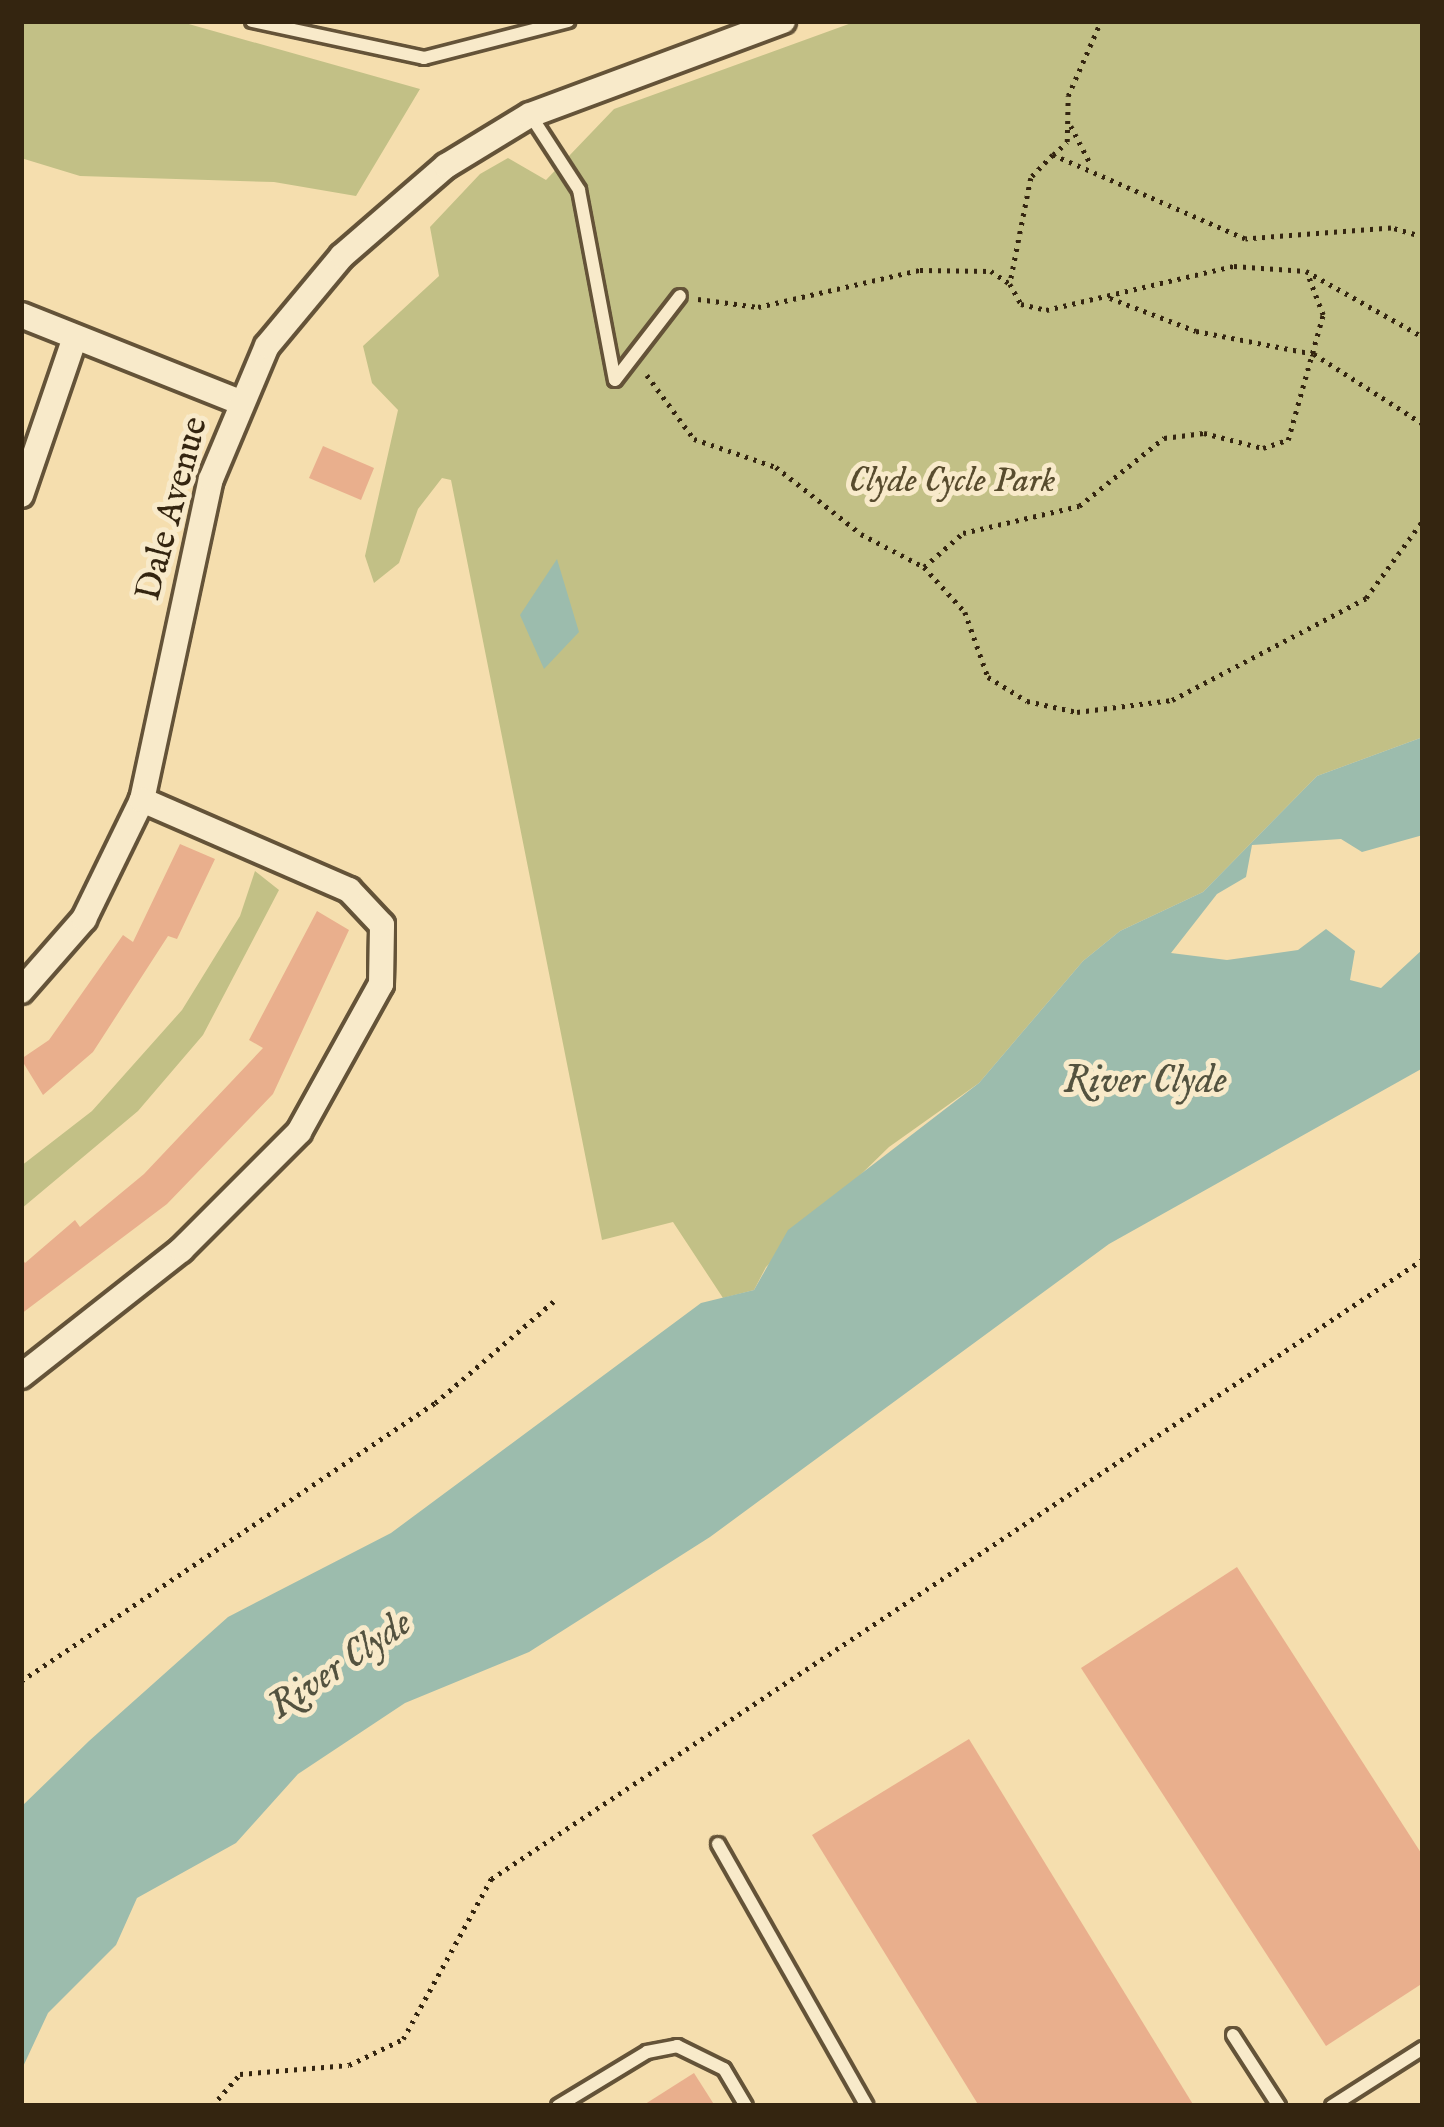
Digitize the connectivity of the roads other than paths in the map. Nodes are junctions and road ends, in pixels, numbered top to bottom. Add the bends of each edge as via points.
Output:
1 (252, 21) edge
2 (532, 21) edge
3 (568, 21) edge
4 (783, 21) edge
5 (524, 35) junction
6 (530, 115) junction
7 (680, 296) road end
8 (21, 315) edge
9 (75, 337) junction
10 (240, 402) junction
11 (21, 495) edge
12 (142, 800) junction
13 (24, 982) edge
14 (21, 1376) edge
15 (718, 1844) dead end
16 (1232, 2035) dead end
17 (1423, 2048) edge
18 (558, 2106) edge
19 (746, 2106) edge
20 (867, 2106) edge
21 (1280, 2106) edge
22 (1332, 2106) edge

1 - 5 lane via 424,58
2 - 5 lane
3 - 5 lane
4 - 6 street, Dale Avenue
6 - 7 lane via 579,190 615,380
6 - 10 street, Dale Avenue via 446,166 342,256 267,346
8 - 9 street
9 - 10 street
9 - 11 street
10 - 12 street, Dale Avenue via 211,479
12 - 13 street, Dale Avenue via 84,919
12 - 14 street via 360,899 382,925 381,983 299,1132 195,1237
15 - 20 lane
16 - 21 lane
17 - 22 lane
18 - 19 lane via 647,2052 677,2046 724,2069

